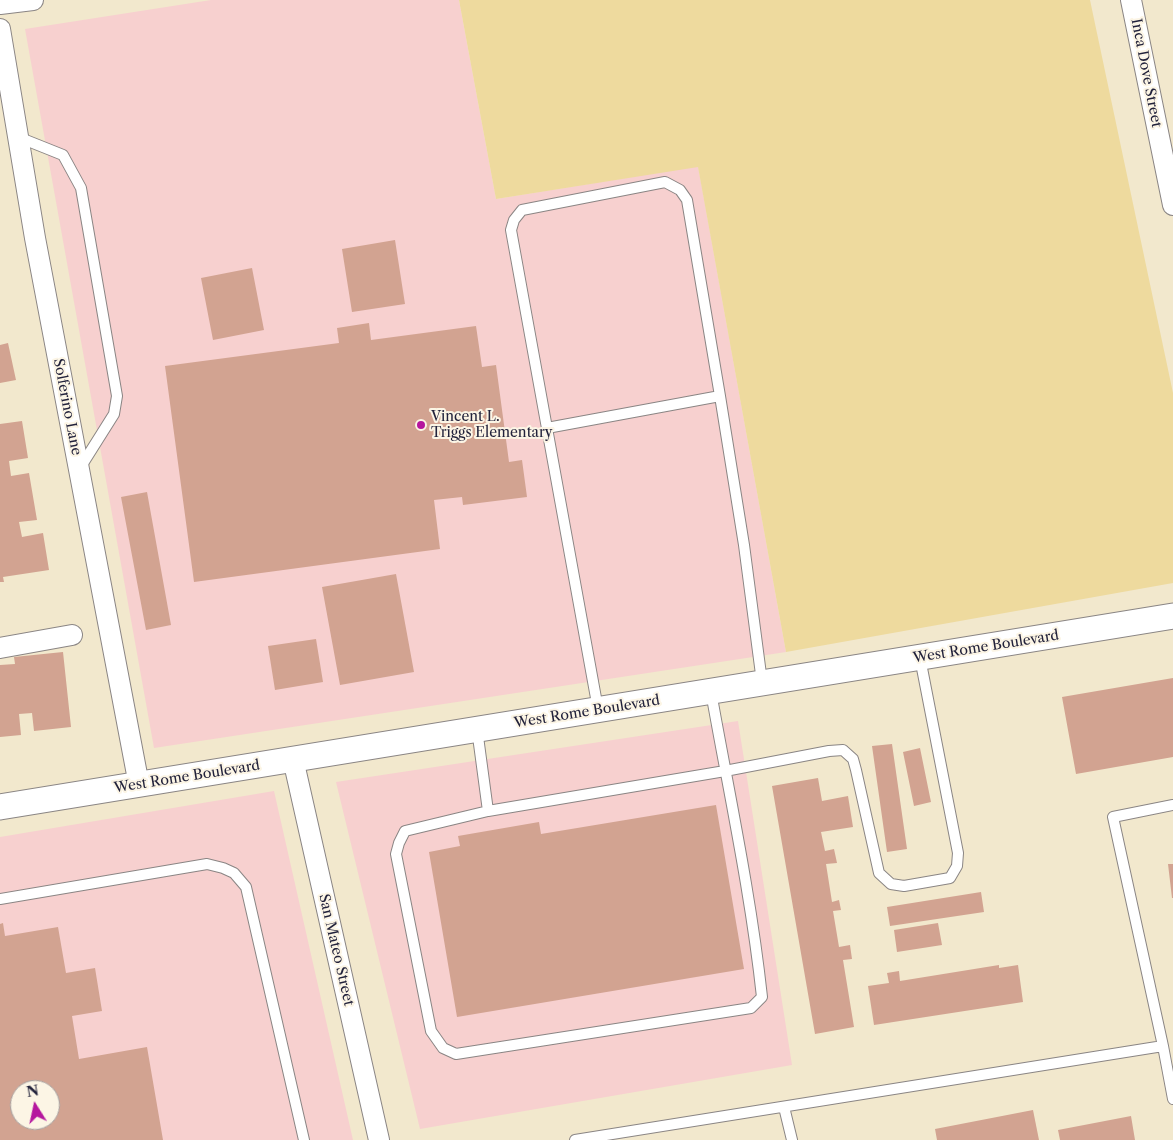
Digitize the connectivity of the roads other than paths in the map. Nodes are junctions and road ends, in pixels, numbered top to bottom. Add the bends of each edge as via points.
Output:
1 (32, 0) edge
2 (1131, 0) edge
3 (0, 4) edge
4 (0, 29) edge
5 (18, 137) junction
6 (1173, 205) edge
7 (720, 396) junction
8 (547, 428) junction
9 (79, 470) junction
10 (1173, 616) edge
11 (72, 635) dead end
12 (0, 648) edge
13 (920, 658) junction
14 (762, 683) junction
15 (711, 692) junction
16 (598, 710) junction
17 (478, 729) junction
18 (293, 760) junction
19 (725, 771) junction
20 (139, 784) junction
21 (1173, 805) edge
22 (0, 807) edge
23 (488, 811) junction
24 (0, 899) edge
25 (1163, 1046) junction
26 (1173, 1099) edge
27 (784, 1106) junction
28 (304, 1140) edge
29 (380, 1140) edge
30 (575, 1140) edge
31 (792, 1140) edge

1 - 3 street
2 - 6 street, Inca Dove Street
4 - 5 street, Solferino Lane
5 - 9 street, Solferino Lane
5 - 9 lane via 63,155 81,188 116,396 114,414
7 - 8 lane
7 - 8 lane via 687,200 680,190 665,182 522,210 514,220 511,230
7 - 14 lane
8 - 16 lane
9 - 20 street, Solferino Lane
10 - 13 street, West Rome Boulevard
11 - 12 street
13 - 14 street, West Rome Boulevard
13 - 19 lane via 958,853 957,866 950,878 904,886 891,884 879,873 853,759 843,750
14 - 15 street, West Rome Boulevard
15 - 16 street, West Rome Boulevard
15 - 19 lane
16 - 17 street, West Rome Boulevard
17 - 18 street, West Rome Boulevard
17 - 23 lane
18 - 20 street, West Rome Boulevard
18 - 29 street, San Mateo Street
19 - 23 lane
19 - 23 lane via 757,949 762,997 751,1008 456,1054 443,1048 431,1031 396,854 405,831
20 - 22 street, West Rome Boulevard
21 - 25 lane via 1112,817
24 - 28 lane via 207,864 234,873 246,887
25 - 26 lane
25 - 27 lane
27 - 30 lane
27 - 31 lane

